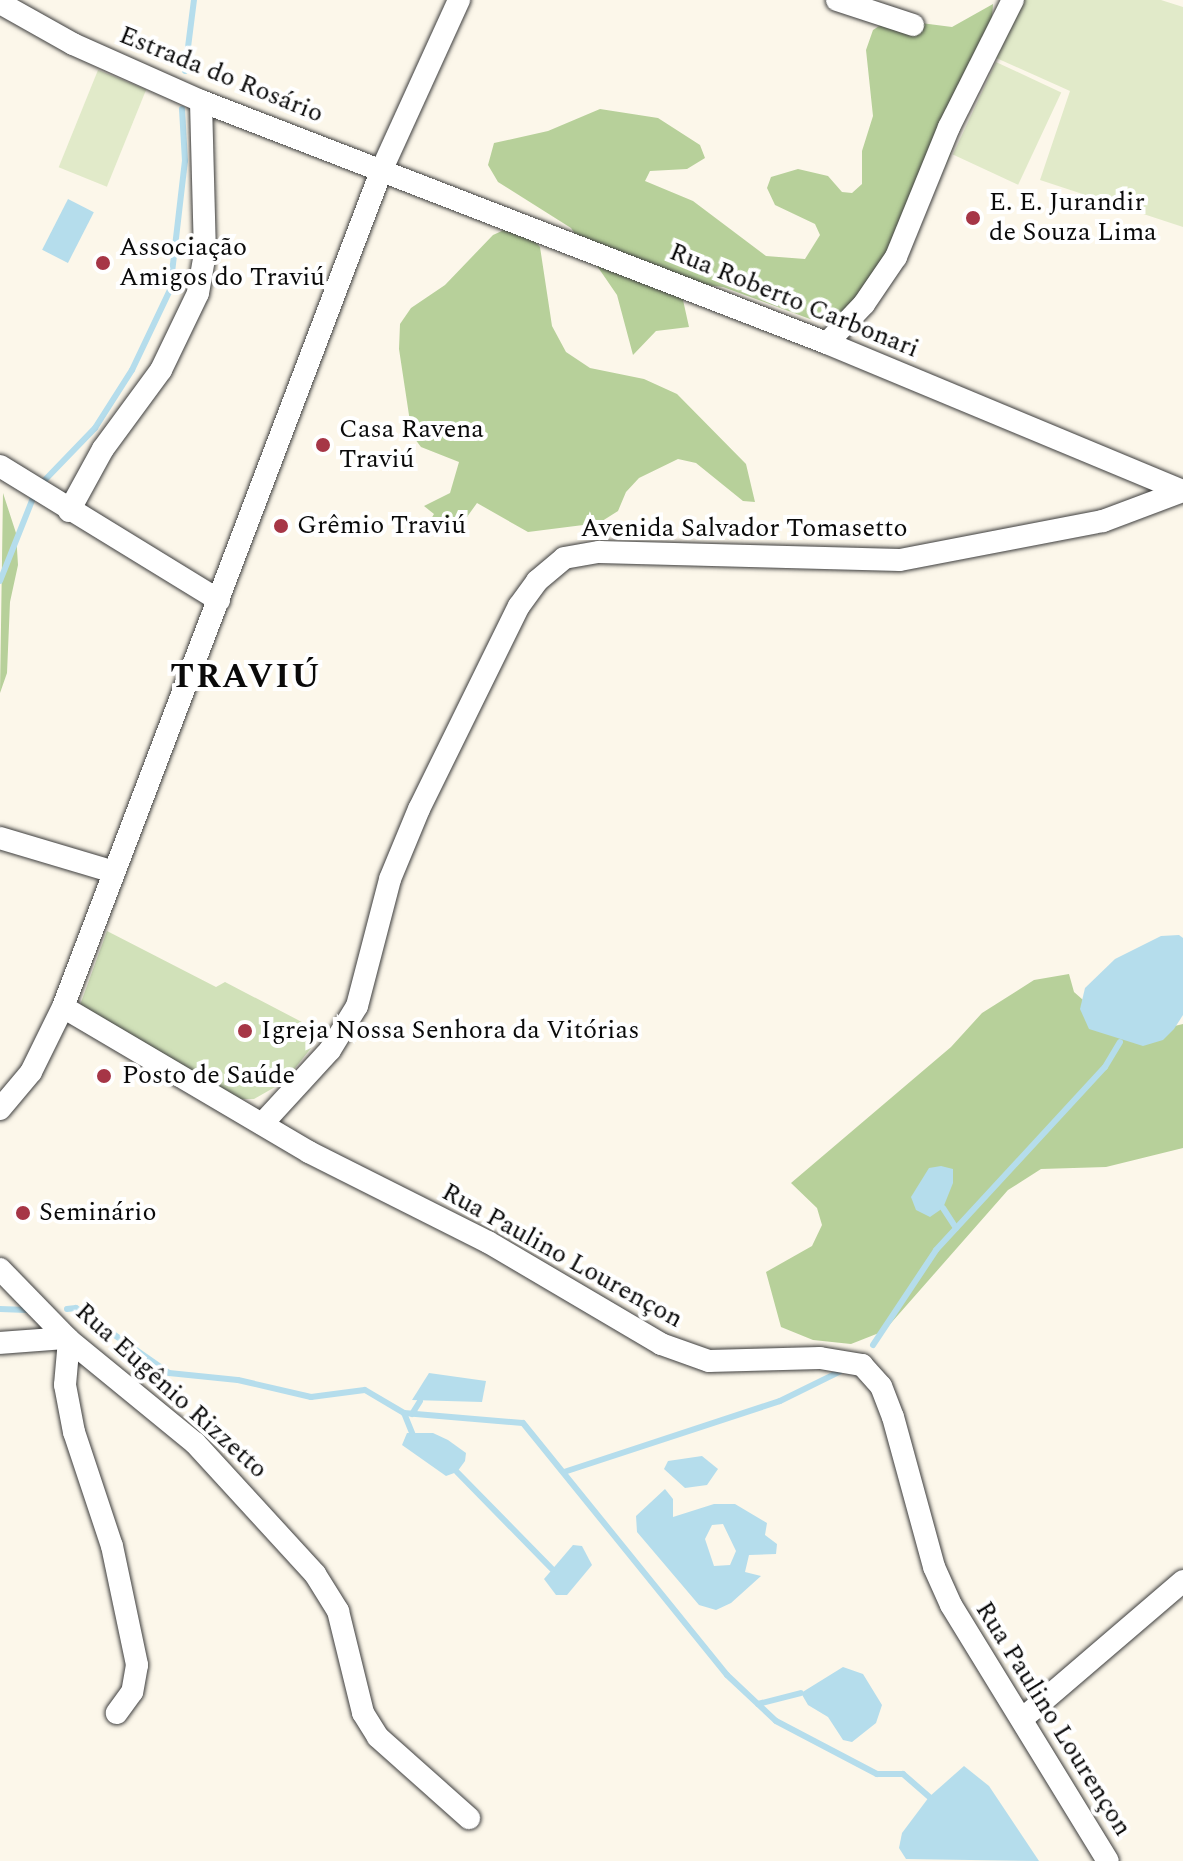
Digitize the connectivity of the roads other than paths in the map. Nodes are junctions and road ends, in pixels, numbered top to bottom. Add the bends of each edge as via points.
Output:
1 (459, 0) edge
2 (837, 0) edge
3 (1013, 0) edge
4 (0, 3) edge
5 (913, 25) dead end
6 (201, 101) junction
7 (382, 169) junction
8 (827, 343) junction
9 (0, 466) edge
10 (1183, 491) edge
11 (69, 511) junction
12 (219, 600) junction
13 (0, 838) edge
14 (114, 872) junction
15 (63, 1007) junction
16 (0, 1109) edge
17 (262, 1124) junction
18 (0, 1269) edge
19 (68, 1339) junction
20 (0, 1343) edge
21 (1183, 1581) edge
22 (117, 1713) dead end
23 (1022, 1719) junction
24 (469, 1818) dead end
25 (1108, 1861) edge

1 - 7 street
2 - 5 street
3 - 8 street via 949,127 896,257 864,304
4 - 6 street, Estrada do Rosário via 73,44
6 - 7 street, Estrada do Rosário
6 - 11 street via 205,255 198,293 161,370 103,449
7 - 8 street, Rua Roberto Carbonari
7 - 12 street
8 - 10 street, Rua Roberto Carbonari
9 - 11 street
10 - 17 street, Avenida Salvador Tomasetto via 1103,521 900,560 614,552 564,558 519,606 419,809 390,879 357,1006 306,1079
11 - 12 street
12 - 14 street
13 - 14 street
14 - 15 street
15 - 16 street via 31,1072
15 - 17 street, Rua Paulino Lourençon
17 - 23 street, Rua Paulino Lourençon via 488,1242 685,1354 709,1361 820,1358 862,1365 881,1386 893,1417 934,1567 951,1605
18 - 19 street, Rua Eugênio Rizzetto
19 - 20 street
19 - 22 street via 65,1385 74,1432 112,1546 137,1665 132,1692
19 - 24 street, Rua Eugênio Rizzetto via 195,1443 315,1574 338,1611 363,1713 378,1737
21 - 23 street
23 - 25 street, Rua Paulino Lourençon

